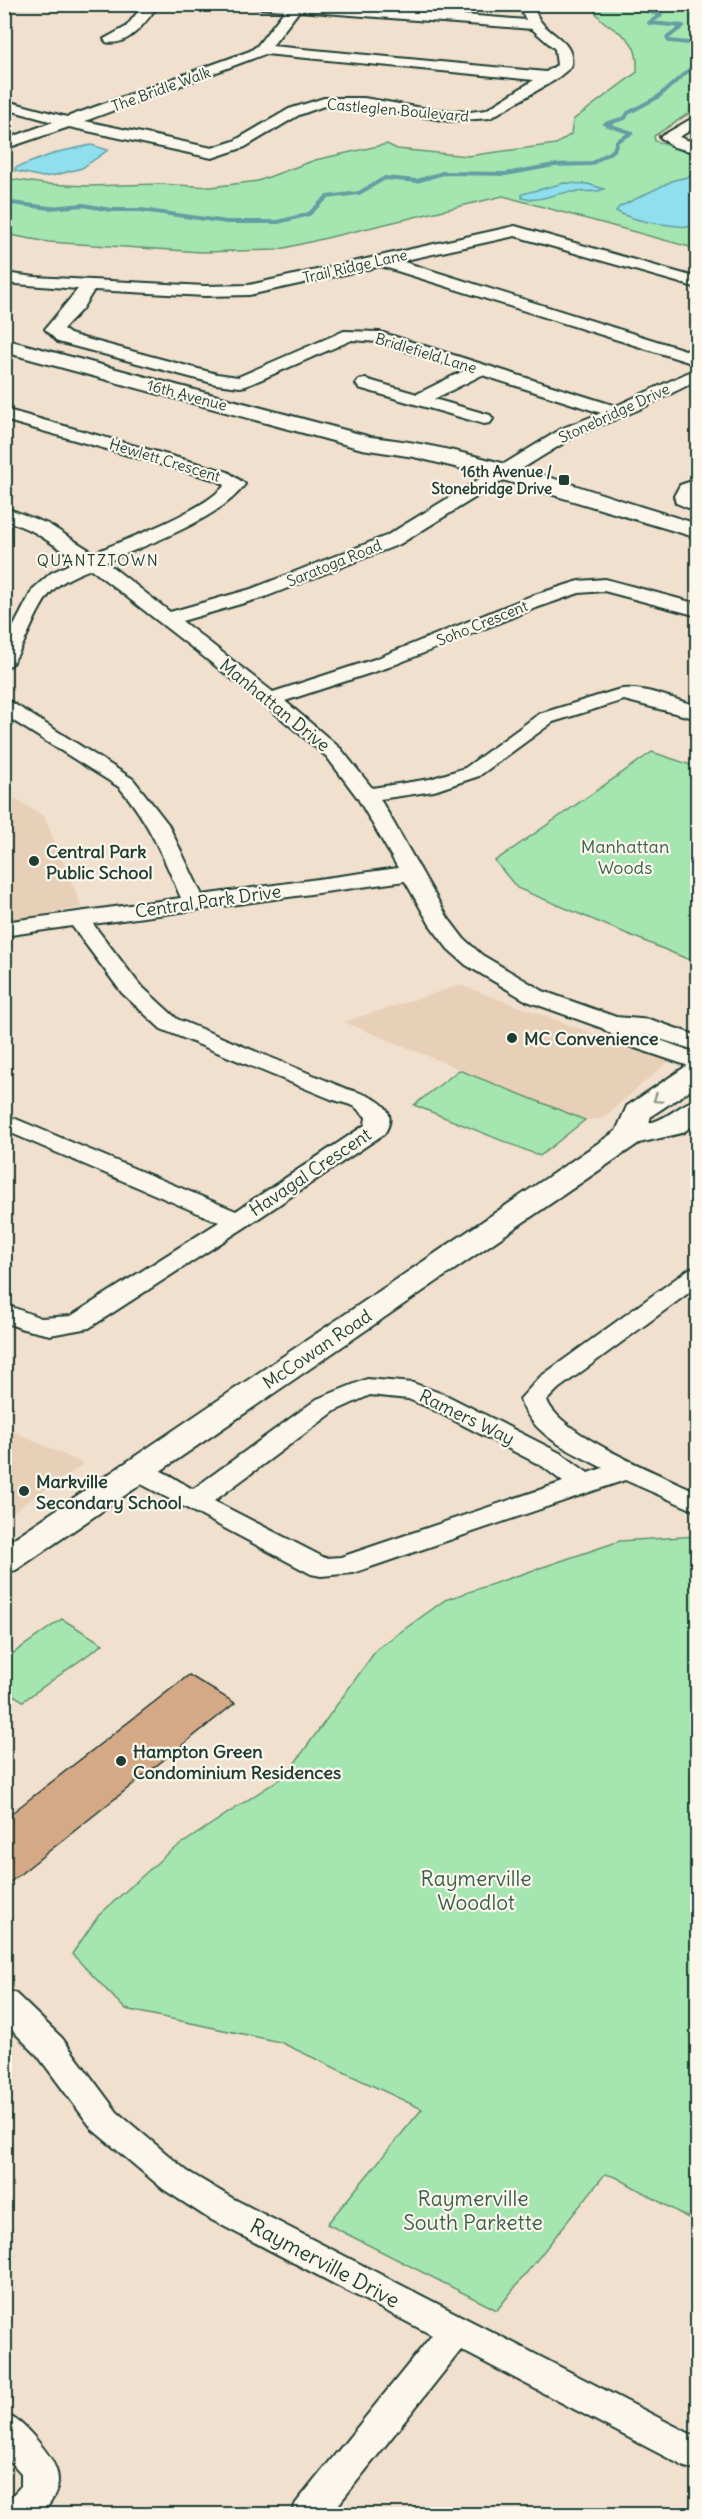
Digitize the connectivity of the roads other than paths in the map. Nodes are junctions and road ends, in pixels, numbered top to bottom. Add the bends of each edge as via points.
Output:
1 (15, 4) edge
2 (152, 4) edge
3 (258, 4) edge
4 (525, 4) edge
5 (296, 5) edge
6 (4, 8) edge
7 (537, 26) junction
8 (111, 39) dead end
9 (262, 49) junction
10 (550, 77) junction
11 (14, 107) dead end
12 (698, 119) edge
13 (69, 122) junction
14 (4, 145) edge
15 (698, 149) edge
16 (380, 260) junction
17 (4, 278) edge
18 (698, 283) edge
19 (90, 284) junction
20 (4, 345) edge
21 (698, 360) edge
22 (480, 369) junction
23 (698, 373) edge
24 (365, 384) dead end
25 (417, 400) junction
26 (617, 412) junction
27 (4, 414) edge
28 (484, 419) dead end
29 (495, 477) junction
30 (698, 484) edge
31 (698, 507) edge
32 (4, 512) edge
33 (698, 531) edge
34 (93, 561) junction
35 (698, 610) edge
36 (166, 619) junction
37 (4, 661) edge
38 (270, 699) junction
39 (4, 706) edge
40 (698, 713) edge
41 (367, 795) junction
42 (412, 873) junction
43 (194, 903) junction
44 (78, 919) junction
45 (4, 929) edge
46 (610, 1023) junction
47 (698, 1044) edge
48 (698, 1062) edge
49 (698, 1071) edge
50 (698, 1108) edge
51 (4, 1121) edge
52 (629, 1136) junction
53 (238, 1221) junction
54 (698, 1274) edge
55 (4, 1312) edge
56 (626, 1470) junction
57 (138, 1471) junction
58 (584, 1484) junction
59 (194, 1502) junction
60 (698, 1503) edge
61 (4, 1562) edge
62 (9, 2013) edge
63 (456, 2331) junction
64 (4, 2429) edge
65 (698, 2456) edge
66 (18, 2514) edge
67 (309, 2514) edge

1 - 6 street
2 - 8 street via 131,30
3 - 5 street
4 - 7 street, Castleglen Boulevard
5 - 7 street
5 - 9 street, The Bridle Walk
7 - 10 street, Castleglen Boulevard via 564,49 564,67
9 - 10 street
9 - 13 street, The Bridle Walk via 229,65
10 - 13 street, Castleglen Boulevard via 481,116 333,101 308,105 226,152 212,153
11 - 13 street, Castleglen Boulevard
12 - 15 street via 668,137
13 - 14 street, The Bridle Walk
16 - 18 street, Trail Ridge Lane via 515,231
16 - 19 street, Trail Ridge Lane via 249,290
16 - 21 street
17 - 19 street, Trail Ridge Lane
19 - 22 street, Bridlefield Lane via 56,324 53,329 57,333 77,342 216,379 240,381 255,377 350,335 380,337
20 - 29 main road, 16th Avenue via 370,444 387,453
22 - 25 street
22 - 26 street, Bridlefield Lane
23 - 26 street, Stonebridge Drive
24 - 25 street
25 - 28 street
26 - 29 street, Stonebridge Drive via 569,432
27 - 34 street, Hewlett Crescent via 222,476 236,484 228,495 180,522
29 - 33 main road, 16th Avenue via 576,504 611,506
29 - 36 street, Saratoga Road via 393,540 258,593
30 - 31 street via 682,495
32 - 34 street, Manhattan Drive via 41,528
34 - 36 street, Manhattan Drive
34 - 37 street via 47,583
35 - 38 street, Soho Crescent via 605,585 582,586 490,617 361,671
36 - 38 street, Manhattan Drive
38 - 41 street, Manhattan Drive via 334,753
39 - 43 street via 134,790 159,825
40 - 41 street via 624,694 546,718 472,772 434,785
41 - 42 street, Manhattan Drive
42 - 43 street, Central Park Drive
42 - 46 street, Manhattan Drive via 438,920 474,960 535,996
43 - 44 street, Central Park Drive
44 - 45 street, Central Park Drive
44 - 53 street, Havagal Crescent via 133,993 169,1024 362,1101 378,1115 375,1129
46 - 47 street, Manhattan Drive via 652,1027
46 - 48 street, Manhattan Drive via 637,1041
49 -> 52 main road via 638,1112
50 - 52 main road, McCowan Road via 671,1126
51 - 53 street
52 - 57 main road, McCowan Road
53 - 55 street, Havagal Crescent via 80,1322 61,1328 45,1327
54 - 56 street via 532,1399 537,1411 556,1431
56 - 58 street
56 - 60 street
57 - 59 street
57 - 61 main road, McCowan Road
58 - 59 street via 343,1566 321,1567
58 - 59 street, Ramers Way via 552,1460 439,1402 413,1391 368,1387 326,1405
62 - 63 street, Raymerville Drive via 50,2047 105,2121 175,2180 220,2208
63 - 65 street, Raymerville Drive
63 - 67 street
64 - 66 street via 39,2468 39,2492

